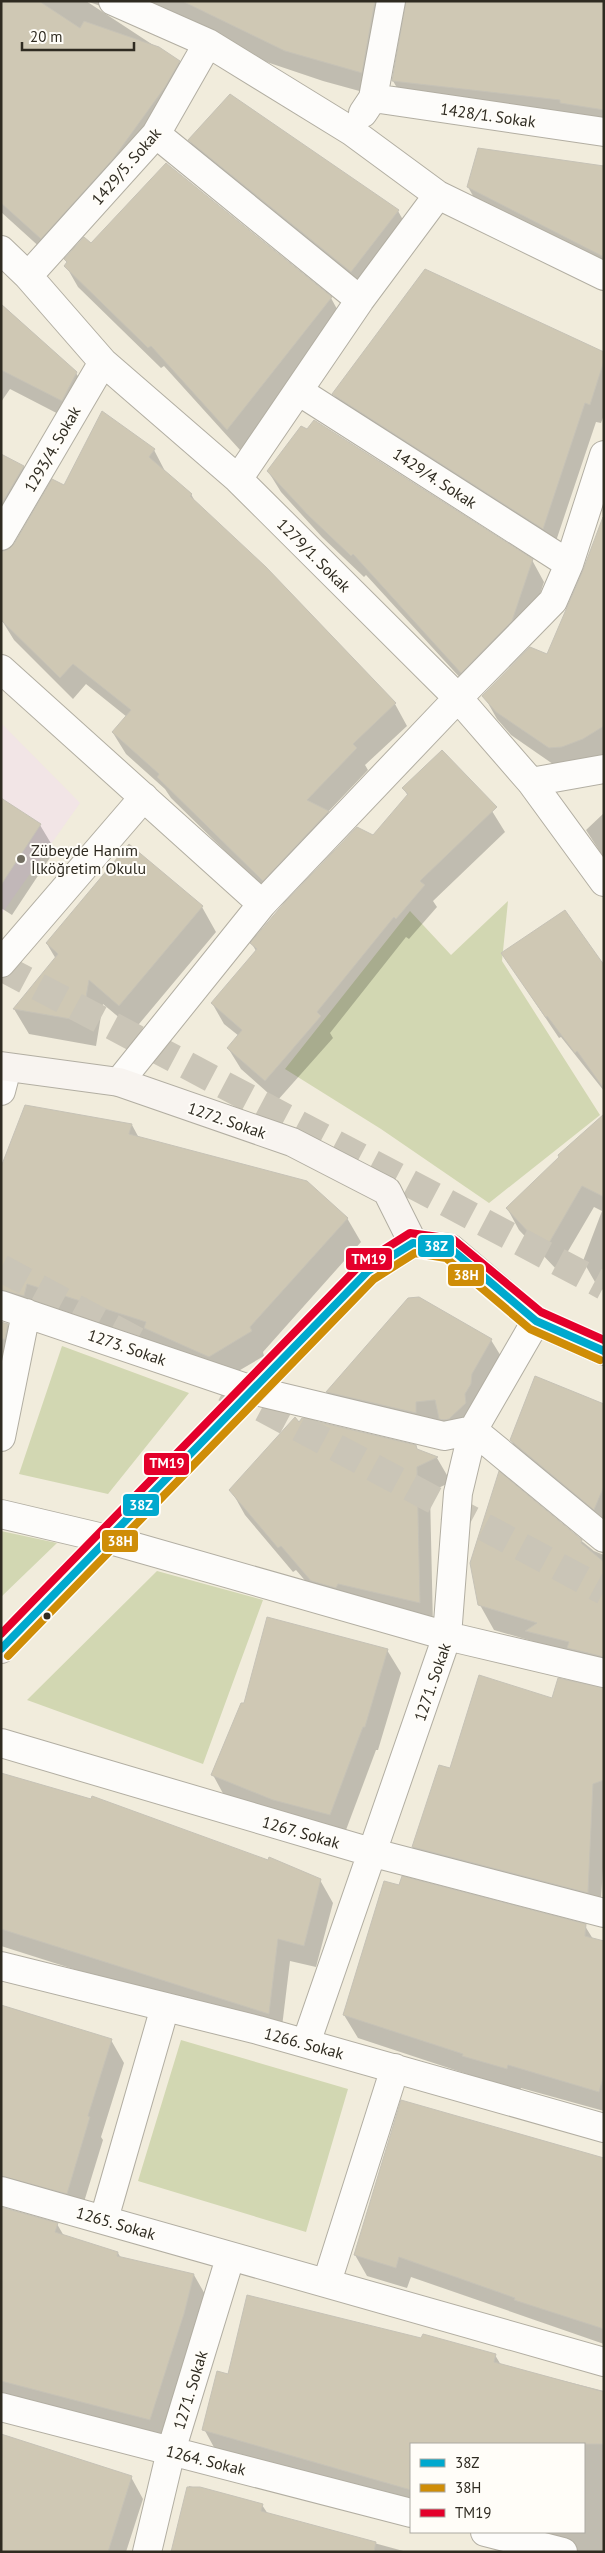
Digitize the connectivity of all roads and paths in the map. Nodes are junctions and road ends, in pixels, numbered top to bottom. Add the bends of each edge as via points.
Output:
1 (113, 1) edge
2 (391, 1) edge
3 (208, 43) junction
4 (373, 98) junction
5 (351, 130) junction
6 (604, 132) edge
7 (156, 134) junction
8 (438, 195) junction
9 (1, 250) edge
10 (28, 276) junction
11 (604, 276) edge
12 (360, 300) junction
13 (104, 362) junction
14 (300, 392) junction
15 (604, 455) edge
16 (238, 479) junction
17 (1, 536) edge
18 (569, 564) junction
19 (1, 669) edge
20 (458, 698) junction
21 (604, 769) edge
22 (531, 782) junction
23 (144, 797) junction
24 (604, 882) edge
25 (262, 904) junction
26 (1, 963) edge
27 (3, 1075) edge
28 (118, 1082) junction
29 (412, 1243) junction
30 (14, 1309) edge
31 (536, 1321) junction
32 (604, 1351) edge
33 (252, 1390) junction
34 (473, 1430) junction
35 (1, 1437) edge
36 (1, 1514) edge
37 (604, 1538) edge
38 (106, 1539) junction
39 (447, 1636) junction
40 (1, 1649) edge
41 (604, 1673) edge
42 (1, 1743) edge
43 (374, 1853) junction
44 (604, 1913) edge
45 (1, 1966) edge
46 (165, 2007) junction
47 (306, 2043) junction
48 (395, 2068) junction
49 (604, 2128) edge
50 (1, 2191) edge
51 (104, 2219) junction
52 (230, 2258) junction
53 (327, 2282) junction
54 (604, 2362) edge
55 (1, 2407) edge
56 (171, 2451) junction
57 (410, 2513) edge
58 (489, 2533) edge
59 (147, 2552) edge
60 (563, 2552) edge

1 - 3 street
2 - 4 street
3 - 5 street
3 - 7 street, 1429/5. Sokak
4 - 5 street
4 - 6 street, 1428/1. Sokak
5 - 8 street
7 - 10 street, 1429/5. Sokak
7 - 12 street
8 - 11 street
8 - 12 street
9 - 10 street, 1279/1. Sokak
10 - 13 street, 1279/1. Sokak
12 - 14 street
13 - 16 street, 1279/1. Sokak
13 - 17 street, 1293/4. Sokak
14 - 16 street
14 - 18 street, 1429/4. Sokak
15 - 18 street
16 - 20 street, 1279/1. Sokak
18 - 20 street via 554,601
19 - 23 street
20 - 22 street, 1279/1. Sokak
20 - 25 street
21 - 22 street
22 - 24 street, 1279/1. Sokak
23 - 25 street
23 - 26 street
25 - 28 street
27 - 28 main road, 1272. Sokak
28 - 29 main road, 1272. Sokak via 292,1142 387,1191
29 - 31 main road via 450,1248
29 - 33 main road via 368,1271
30 - 33 street, 1273. Sokak
30 - 35 street
31 - 32 main road
31 - 34 street, 1271. Sokak
33 - 34 street, 1273. Sokak via 444,1436
33 - 38 main road
34 - 37 street
34 - 39 street, 1271. Sokak via 458,1493
36 - 38 street
38 - 39 street
38 - 40 main road
39 - 41 street
39 - 43 street, 1271. Sokak
42 - 43 street, 1267. Sokak
43 - 44 street, 1267. Sokak
43 - 47 street, 1271. Sokak
45 - 46 street, 1266. Sokak
46 - 47 street, 1266. Sokak
46 - 51 street
47 - 48 street, 1266. Sokak
48 - 49 street, 1266. Sokak
48 - 53 street
50 - 51 street, 1265. Sokak
51 - 52 street, 1265. Sokak
52 - 53 street, 1265. Sokak
52 - 56 street, 1271. Sokak
53 - 54 street, 1265. Sokak
55 - 56 street, 1264. Sokak
56 - 57 street, 1264. Sokak
56 - 59 street, 1271. Sokak
58 - 60 street

